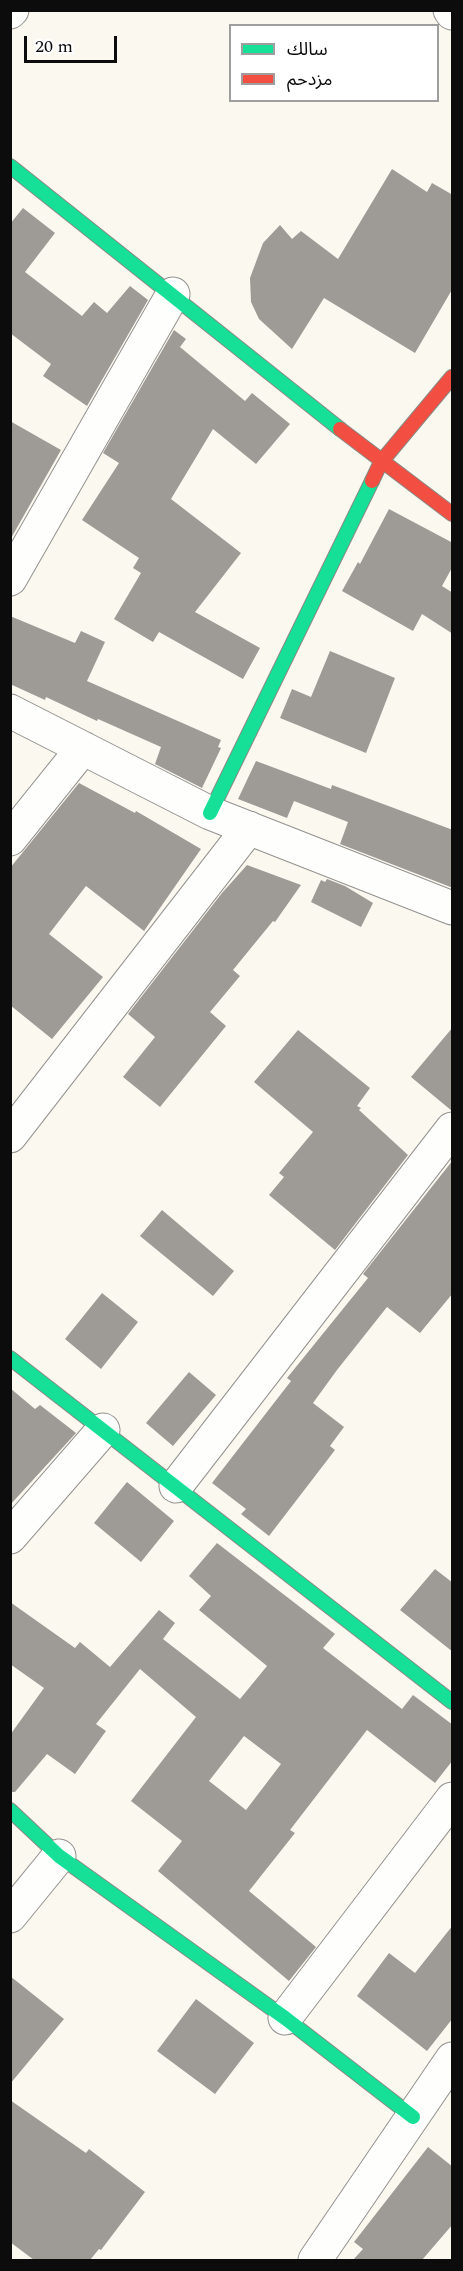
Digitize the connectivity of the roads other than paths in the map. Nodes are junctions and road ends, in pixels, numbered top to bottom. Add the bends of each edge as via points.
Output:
1 (10, 166) edge
2 (173, 294) junction
3 (453, 376) edge
4 (381, 462) junction
5 (453, 514) edge
6 (10, 579) edge
7 (10, 711) edge
8 (83, 748) junction
9 (210, 813) junction
10 (249, 828) junction
11 (10, 839) edge
12 (453, 908) edge
13 (453, 1129) edge
14 (10, 1136) edge
15 (10, 1358) edge
16 (103, 1430) junction
17 (176, 1486) junction
18 (10, 1537) edge
19 (453, 1702) edge
20 (453, 1799) edge
21 (10, 1810) edge
22 (59, 1856) junction
23 (10, 1916) edge
24 (285, 2018) junction
25 (453, 2059) edge
26 (413, 2117) junction
27 (315, 2260) edge

1 - 2 street
2 - 4 street
2 - 6 street
3 - 4 street
4 - 5 street
4 - 9 street
7 - 8 street
8 - 9 street
8 - 11 street
9 - 10 street
10 - 12 street
10 - 14 street
13 - 17 street
15 - 16 street
16 - 17 street
16 - 18 street
17 - 19 street
20 - 24 street
21 - 22 street
22 - 23 street
22 - 24 street
24 - 26 street
25 - 26 street
26 - 27 street

